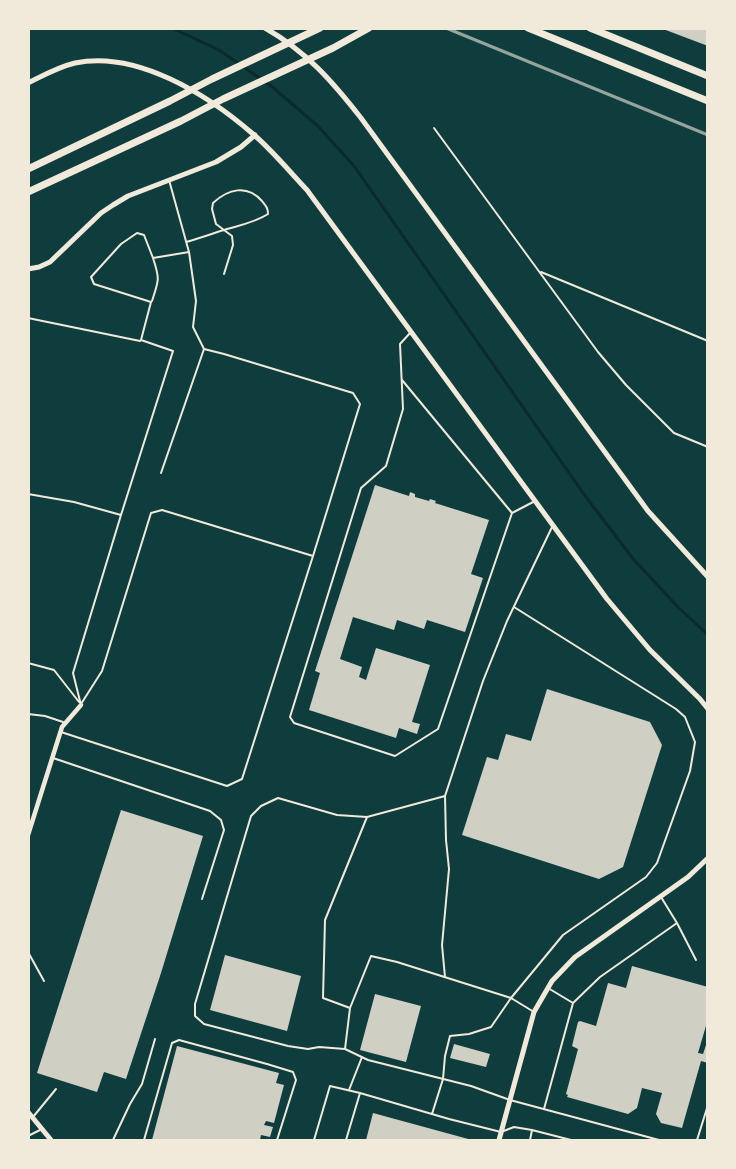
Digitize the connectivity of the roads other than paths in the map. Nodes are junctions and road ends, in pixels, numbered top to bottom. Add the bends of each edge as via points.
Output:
1 (265, 28) edge
2 (320, 28) edge
3 (369, 28) edge
4 (528, 28) edge
5 (590, 28) edge
6 (548, 32) edge
7 (708, 76) edge
8 (28, 82) edge
9 (708, 100) edge
10 (434, 128) dead end
11 (255, 135) junction
12 (28, 169) edge
13 (169, 180) junction
14 (28, 192) edge
15 (226, 230) junction
16 (186, 242) junction
17 (189, 252) junction
18 (153, 258) junction
19 (28, 269) edge
20 (538, 271) junction
21 (224, 274) dead end
22 (151, 303) junction
23 (28, 318) edge
24 (411, 332) junction
25 (708, 341) edge
26 (145, 342) junction
27 (204, 349) junction
28 (402, 380) junction
29 (708, 447) edge
30 (161, 473) dead end
31 (28, 494) edge
32 (535, 501) junction
33 (512, 513) junction
34 (121, 515) junction
35 (552, 525) junction
36 (313, 556) junction
37 (708, 577) edge
38 (514, 607) junction
39 (28, 663) edge
40 (81, 705) junction
41 (708, 709) edge
42 (28, 714) edge
43 (66, 723) junction
44 (61, 732) junction
45 (53, 758) junction
46 (445, 796) junction
47 (367, 817) junction
48 (28, 835) edge
49 (708, 858) edge
50 (661, 896) junction
51 (202, 898) dead end
52 (677, 922) junction
53 (28, 952) edge
54 (696, 960) dead end
55 (446, 978) junction
56 (44, 981) dead end
57 (548, 988) junction
58 (510, 998) junction
59 (573, 1003) junction
60 (350, 1008) junction
61 (534, 1012) junction
62 (155, 1039) dead end
63 (345, 1049) junction
64 (362, 1057) junction
65 (443, 1079) junction
66 (56, 1089) dead end
67 (349, 1090) junction
68 (360, 1094) junction
69 (510, 1100) junction
70 (708, 1105) edge
71 (544, 1109) junction
72 (432, 1114) junction
73 (31, 1115) edge
74 (42, 1129) junction
75 (532, 1130) junction
76 (501, 1132) junction
77 (28, 1136) edge
78 (51, 1140) edge
79 (112, 1140) edge
80 (144, 1140) edge
81 (277, 1140) edge
82 (314, 1140) edge
83 (346, 1140) edge
84 (499, 1140) edge
85 (530, 1140) edge
86 (571, 1140) edge
87 (659, 1140) edge
88 (697, 1140) edge

1 - 37 street via 317,66 336,87 648,511
2 - 12 main road
3 - 14 main road via 181,122
4 - 6 main road
5 - 7 main road
6 - 9 main road
8 - 11 street via 76,63 123,63 193,91
10 - 20 lane
11 - 13 street via 230,155
11 - 24 street via 307,190
13 - 16 lane
13 - 19 street via 113,205 50,262
15 - 15 lane via 262,218 268,209 247,190 226,195 213,203 212,209 216,224
15 - 16 lane
15 - 21 lane via 233,245
16 - 17 lane
17 - 18 lane
17 - 27 lane via 196,301 193,327
18 - 22 lane via 159,277
18 - 22 lane via 144,235 137,233 121,244 91,277 94,284
20 - 25 lane
20 - 29 lane via 626,385 674,433
22 - 26 lane via 141,340
23 - 26 lane
24 - 28 lane via 400,344
24 - 32 street
26 - 34 lane via 173,351
27 - 30 lane
27 - 36 lane via 353,393 360,404
28 - 33 lane
28 - 33 lane via 403,409 386,466 361,488 290,717 294,723 395,756 438,729
31 - 34 lane
32 - 33 lane
32 - 35 street
34 - 40 lane via 73,673
35 - 38 lane
35 - 41 street via 614,608
36 - 40 lane via 162,510 151,513 102,671
36 - 44 lane via 242,779 227,786
38 - 46 lane via 483,681
38 - 58 lane via 676,709 685,717 695,742 690,771 657,863 646,877 563,935
39 - 40 lane via 54,670
40 - 43 street
42 - 43 lane
43 - 44 street
44 - 45 street
45 - 48 street
45 - 51 lane via 210,811 221,820 224,830
46 - 47 lane
46 - 55 lane via 449,869 442,945
47 - 60 lane via 325,920 323,998
47 - 63 lane via 337,814 278,798 261,806 252,816 195,1004 195,1016 204,1024 288,1046
49 - 50 street
50 - 52 lane
50 - 57 street via 575,957
52 - 54 lane
52 - 59 lane via 600,977
53 - 56 lane
55 - 58 lane
55 - 60 lane via 371,956
57 - 59 lane
57 - 61 street
58 - 61 lane
58 - 65 lane via 491,1027 450,1036
59 - 71 lane
60 - 63 lane
61 - 69 street
62 - 79 lane via 142,1084
63 - 64 lane
64 - 65 lane
64 - 67 lane
65 - 69 lane
65 - 72 lane
66 - 73 lane
67 - 68 lane
67 - 82 lane via 330,1086
68 - 72 lane
68 - 83 lane
69 - 71 lane
69 - 76 street
70 - 88 lane
71 - 87 lane
72 - 76 lane
73 - 74 street
74 - 77 lane
74 - 78 street
75 - 76 lane via 514,1127
75 - 85 lane
75 - 86 lane
76 - 84 street
80 - 81 lane via 172,1043 179,1040 293,1072 296,1080

